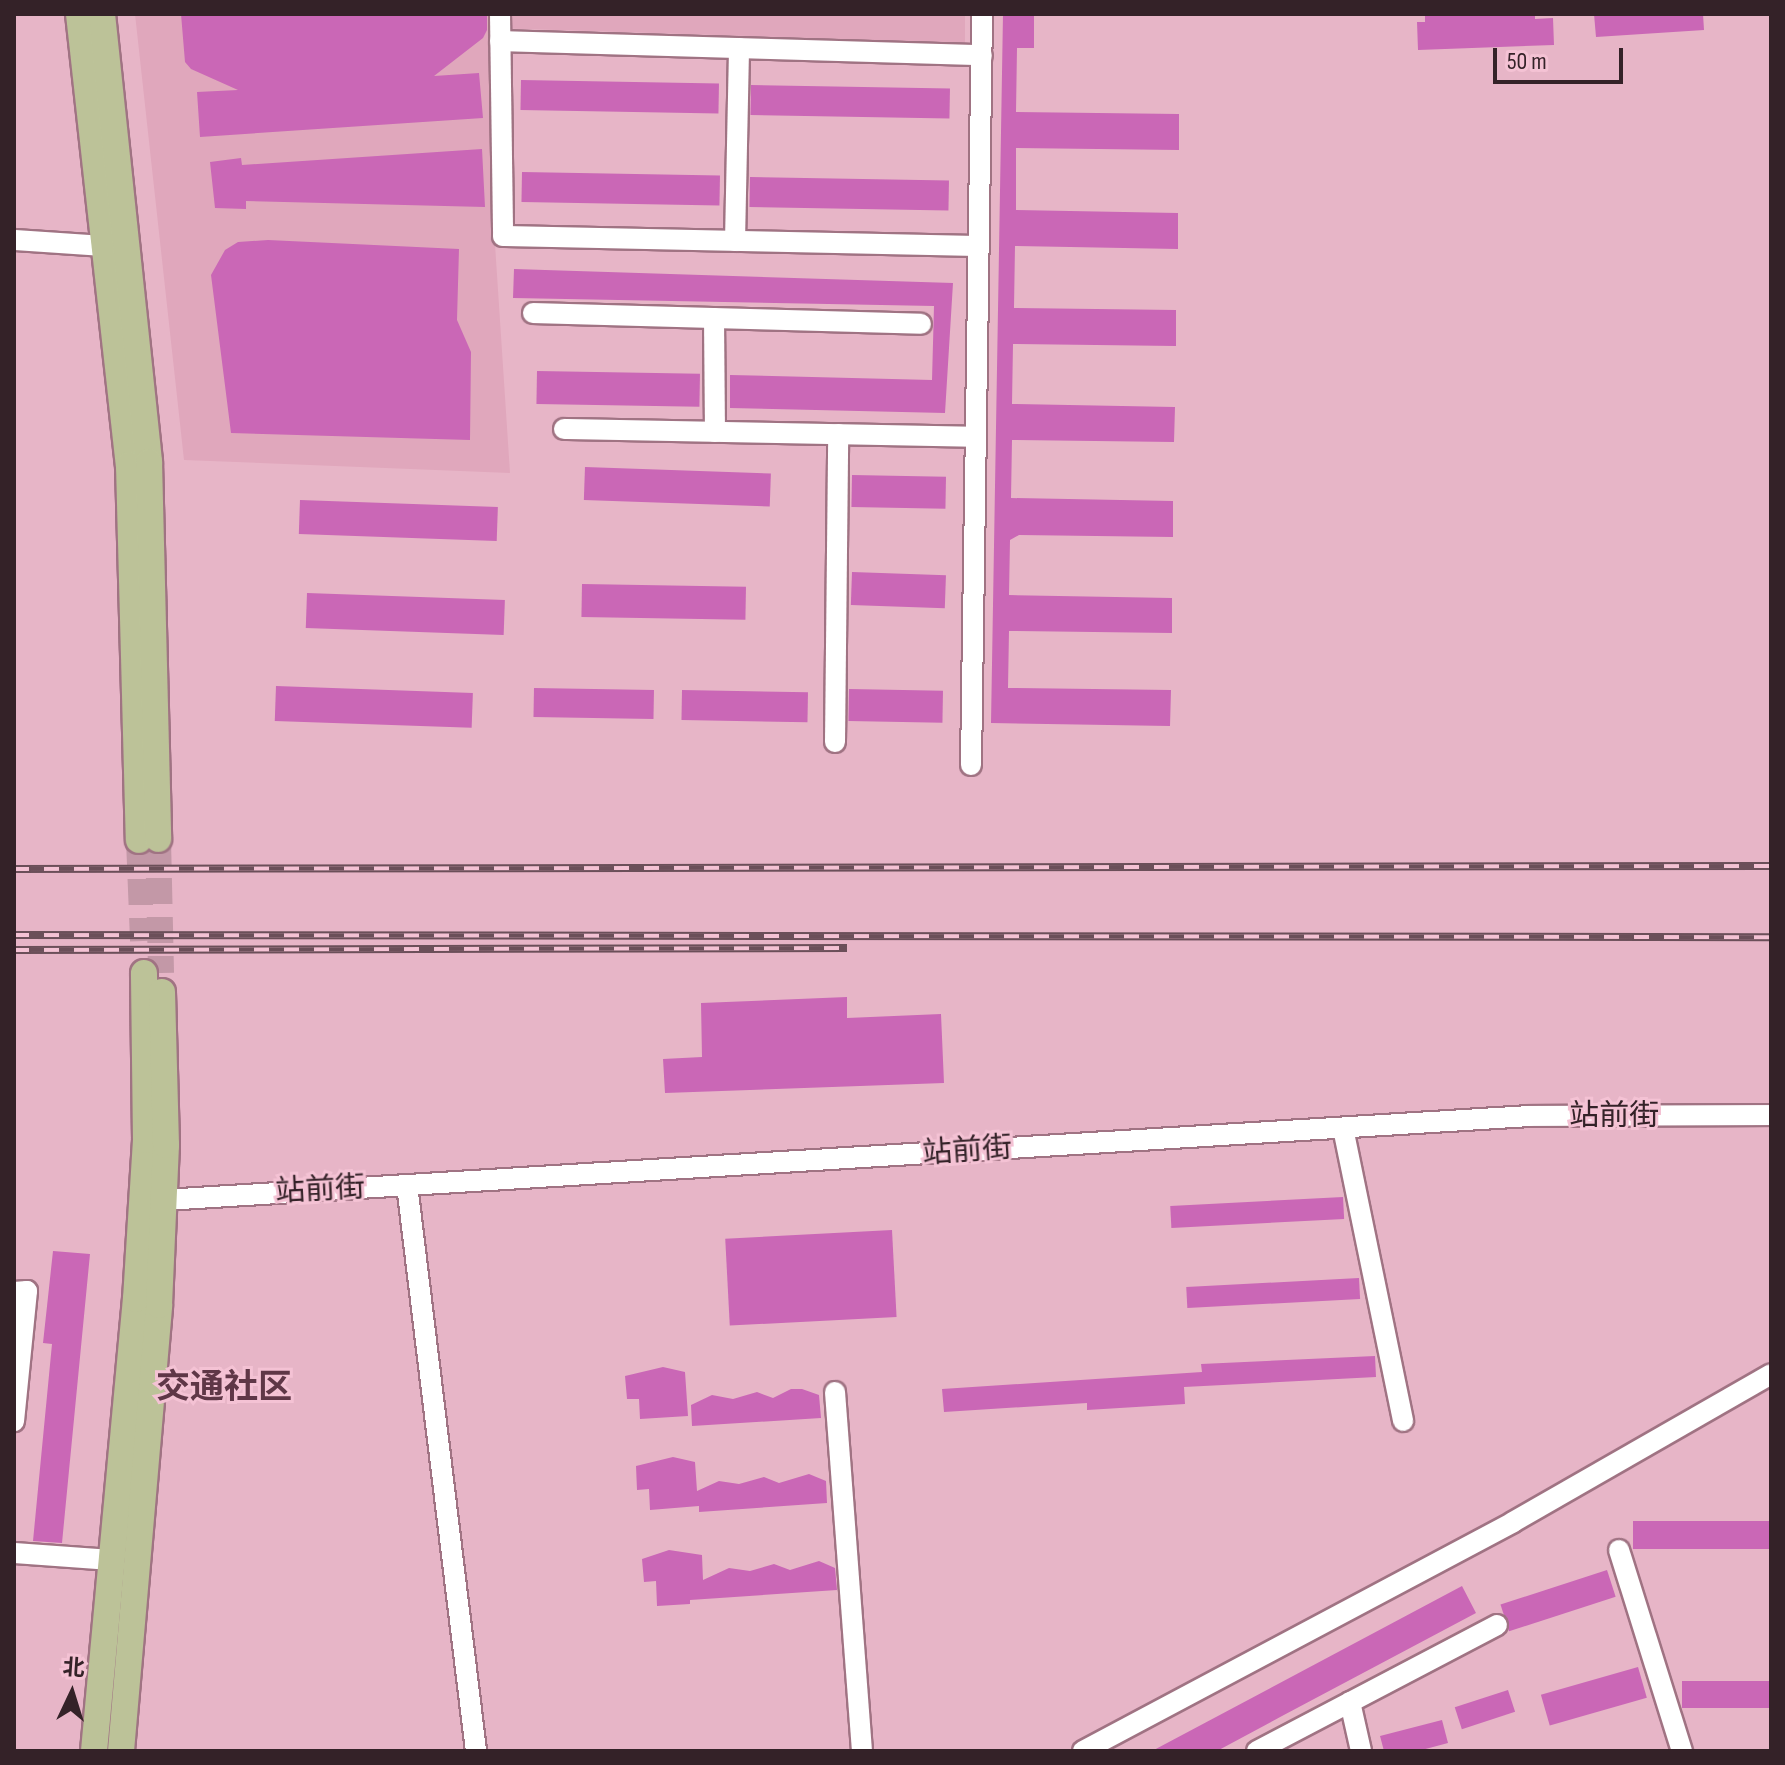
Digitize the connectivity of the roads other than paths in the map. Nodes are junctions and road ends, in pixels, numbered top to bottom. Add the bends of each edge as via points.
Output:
1 (79, 14) edge
2 (102, 14) edge
3 (500, 14) edge
4 (982, 14) edge
5 (500, 41) junction
6 (739, 48) junction
7 (982, 55) junction
8 (14, 240) edge
9 (735, 241) junction
10 (105, 246) junction
11 (979, 246) junction
12 (533, 313) dead end
13 (714, 318) junction
14 (921, 324) dead end
15 (564, 429) dead end
16 (715, 432) junction
17 (838, 434) junction
18 (976, 437) junction
19 (835, 742) dead end
20 (971, 765) dead end
21 (1771, 1115) edge
22 (1343, 1128) junction
23 (407, 1185) junction
24 (164, 1200) junction
25 (14, 1292) edge
26 (1771, 1374) edge
27 (835, 1392) dead end
28 (14, 1421) edge
29 (1403, 1421) dead end
30 (1619, 1550) dead end
31 (14, 1553) edge
32 (112, 1560) junction
33 (1497, 1625) dead end
34 (1350, 1702) junction
35 (94, 1751) edge
36 (121, 1751) edge
37 (476, 1751) edge
38 (862, 1751) edge
39 (1083, 1751) edge
40 (1257, 1751) edge
41 (1361, 1751) edge
42 (1682, 1751) edge

1 - 10 main road
2 - 10 main road via 149,462 149,840 129,465
3 - 5 street
4 - 7 street
5 - 6 street
5 - 9 street via 503,236
6 - 7 street
6 - 9 street
7 - 11 street
8 - 10 street
9 - 11 street
11 - 18 street
12 - 13 street
13 - 14 street
13 - 16 street
15 - 16 street
16 - 17 street
17 - 18 street
17 - 19 street
18 - 20 street
21 - 22 street, 站前街 via 1529,1116
22 - 23 street, 站前街
22 - 29 street
23 - 24 street, 站前街
23 - 37 street
24 - 32 main road via 166,1145 152,973 136,1299
24 - 36 main road
25 - 28 street via 27,1291
26 - 39 street via 1513,1522
27 - 38 street
30 - 42 street
31 - 32 street
32 - 35 main road
33 - 34 street
34 - 40 street
34 - 41 street

